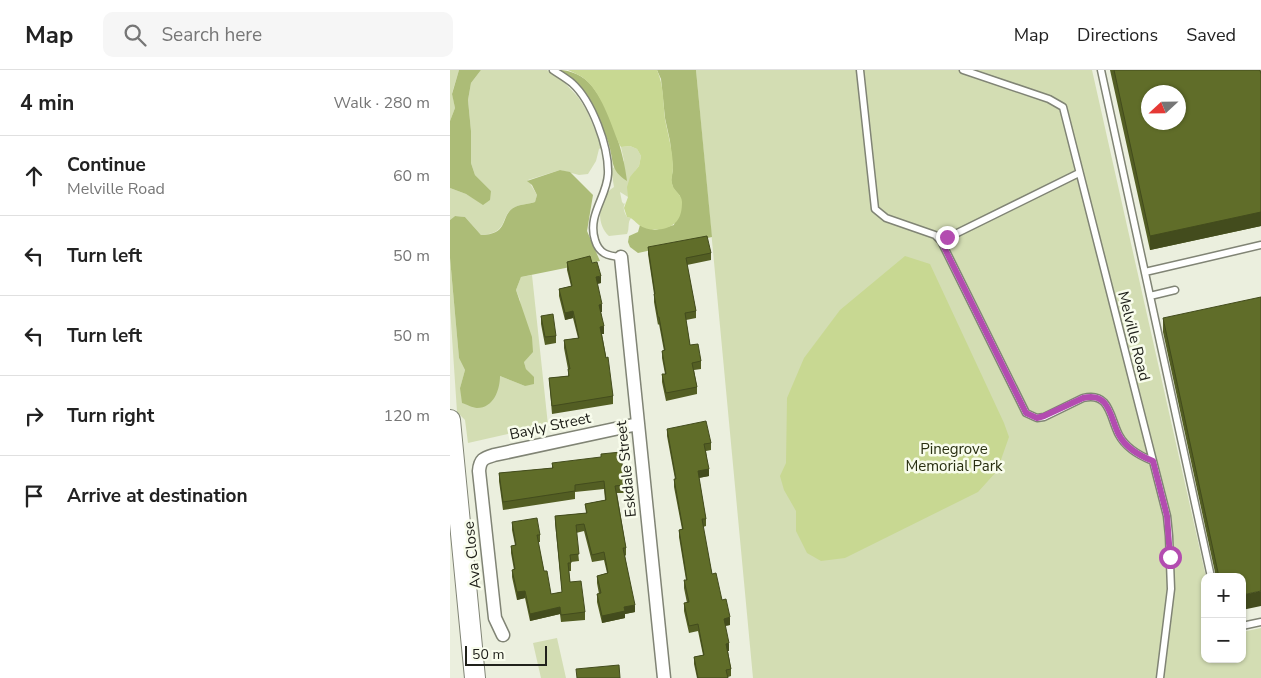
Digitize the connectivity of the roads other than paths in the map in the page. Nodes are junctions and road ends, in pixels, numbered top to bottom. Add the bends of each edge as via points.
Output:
1 (553, 70) edge
2 (860, 70) edge
3 (962, 70) edge
4 (1101, 70) edge
5 (1079, 173) junction
6 (941, 241) junction
7 (1261, 245) edge
8 (621, 257) joint
9 (1144, 272) junction
10 (1175, 290) dead end
11 (1150, 296) junction
12 (450, 420) edge
13 (638, 424) junction
14 (1153, 461) junction
15 (479, 470) joint
16 (1210, 573) edge
17 (1261, 622) edge
18 (1246, 625) edge
19 (503, 634) dead end
20 (475, 678) edge
21 (664, 678) edge
22 (1160, 678) edge

1 - 8 lane via 571,82 583,96 604,141 607,178 594,215 594,234 601,252
2 - 6 lane via 875,209 886,218 935,235
3 - 5 lane, Melville Road via 1055,102 1063,108
4 - 9 lane
5 - 6 lane
5 - 14 lane, Melville Road
6 - 14 lane via 1026,413 1037,418 1083,398 1101,399 1108,407 1120,436 1140,455
7 - 9 lane
8 - 13 street, Eskdale Street
9 - 11 lane
10 - 11 lane
11 - 16 lane
12 - 20 highway
13 - 15 street, Bayly Street via 489,456 480,462
13 - 21 street, Eskdale Street
14 - 22 lane, Melville Road via 1170,536 1171,589
15 - 19 street, Ava Close via 494,618
17 - 18 lane

